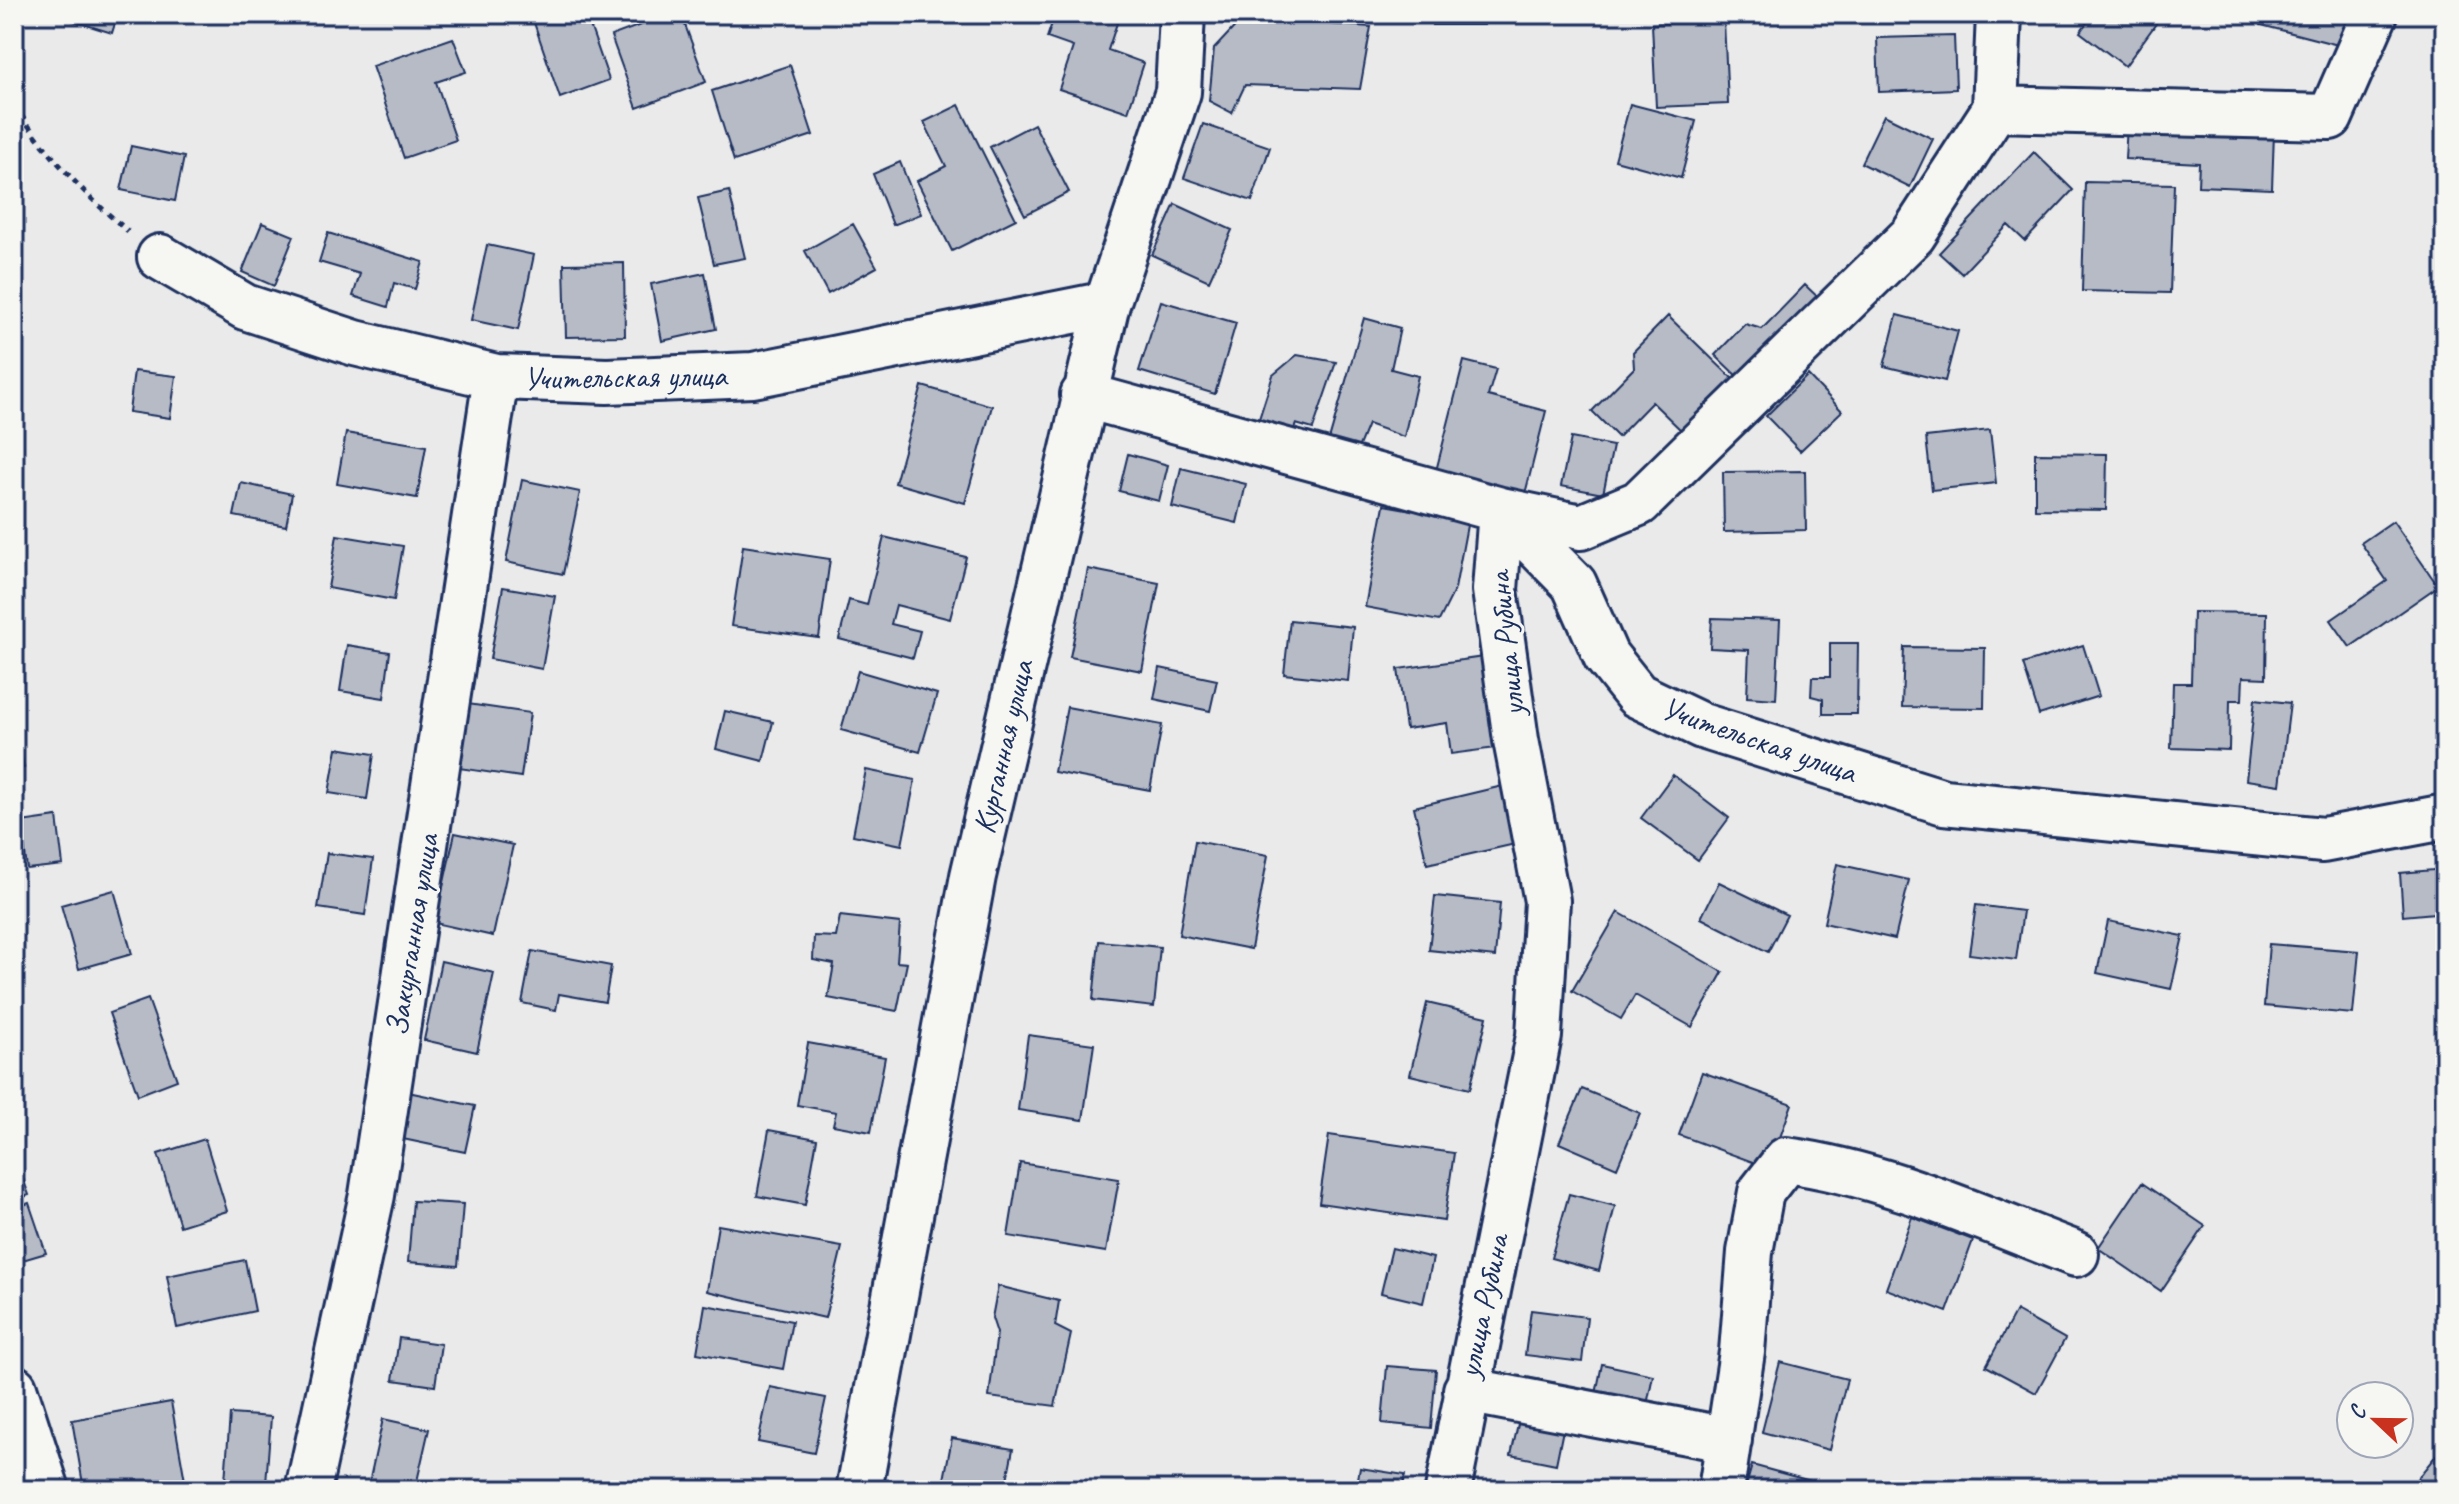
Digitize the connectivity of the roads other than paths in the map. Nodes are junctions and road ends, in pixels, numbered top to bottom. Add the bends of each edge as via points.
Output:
1 (1182, 14) edge
2 (1999, 14) edge
3 (2375, 14) edge
4 (1995, 109) junction
5 (160, 257) road end
6 (1107, 304) junction
7 (496, 377) junction
8 (1083, 395) junction
9 (1501, 510) junction
10 (2445, 817) edge
11 (2076, 1254) dead end
12 (14, 1388) edge
13 (1466, 1390) junction
14 (1729, 1440) junction
15 (47, 1490) edge
16 (308, 1490) edge
17 (859, 1490) edge
18 (1448, 1490) edge
19 (1721, 1490) edge

1 - 6 street, Курганная улица via 1178,92
2 - 4 street
3 - 4 street via 2330,117
4 - 9 street via 1913,235 1639,503 1581,527
5 - 7 street, Учительская улица via 245,307 355,343
6 - 7 street, Учительская улица via 753,375 607,381
6 - 8 street, Курганная улица
7 - 16 street, Закурганная улица via 372,1195
8 - 9 street
8 - 17 street, Курганная улица via 973,876
9 - 10 street, Учительская улица via 1574,584 1606,656 1637,695 1715,730 1944,802 2323,840
9 - 13 street, улица Рубина via 1495,590 1516,740 1547,901 1539,1036
11 - 14 street via 1904,1189 1834,1167 1786,1160 1761,1192
12 - 15 street
13 - 14 street
13 - 18 street, улица Рубина
14 - 19 street

